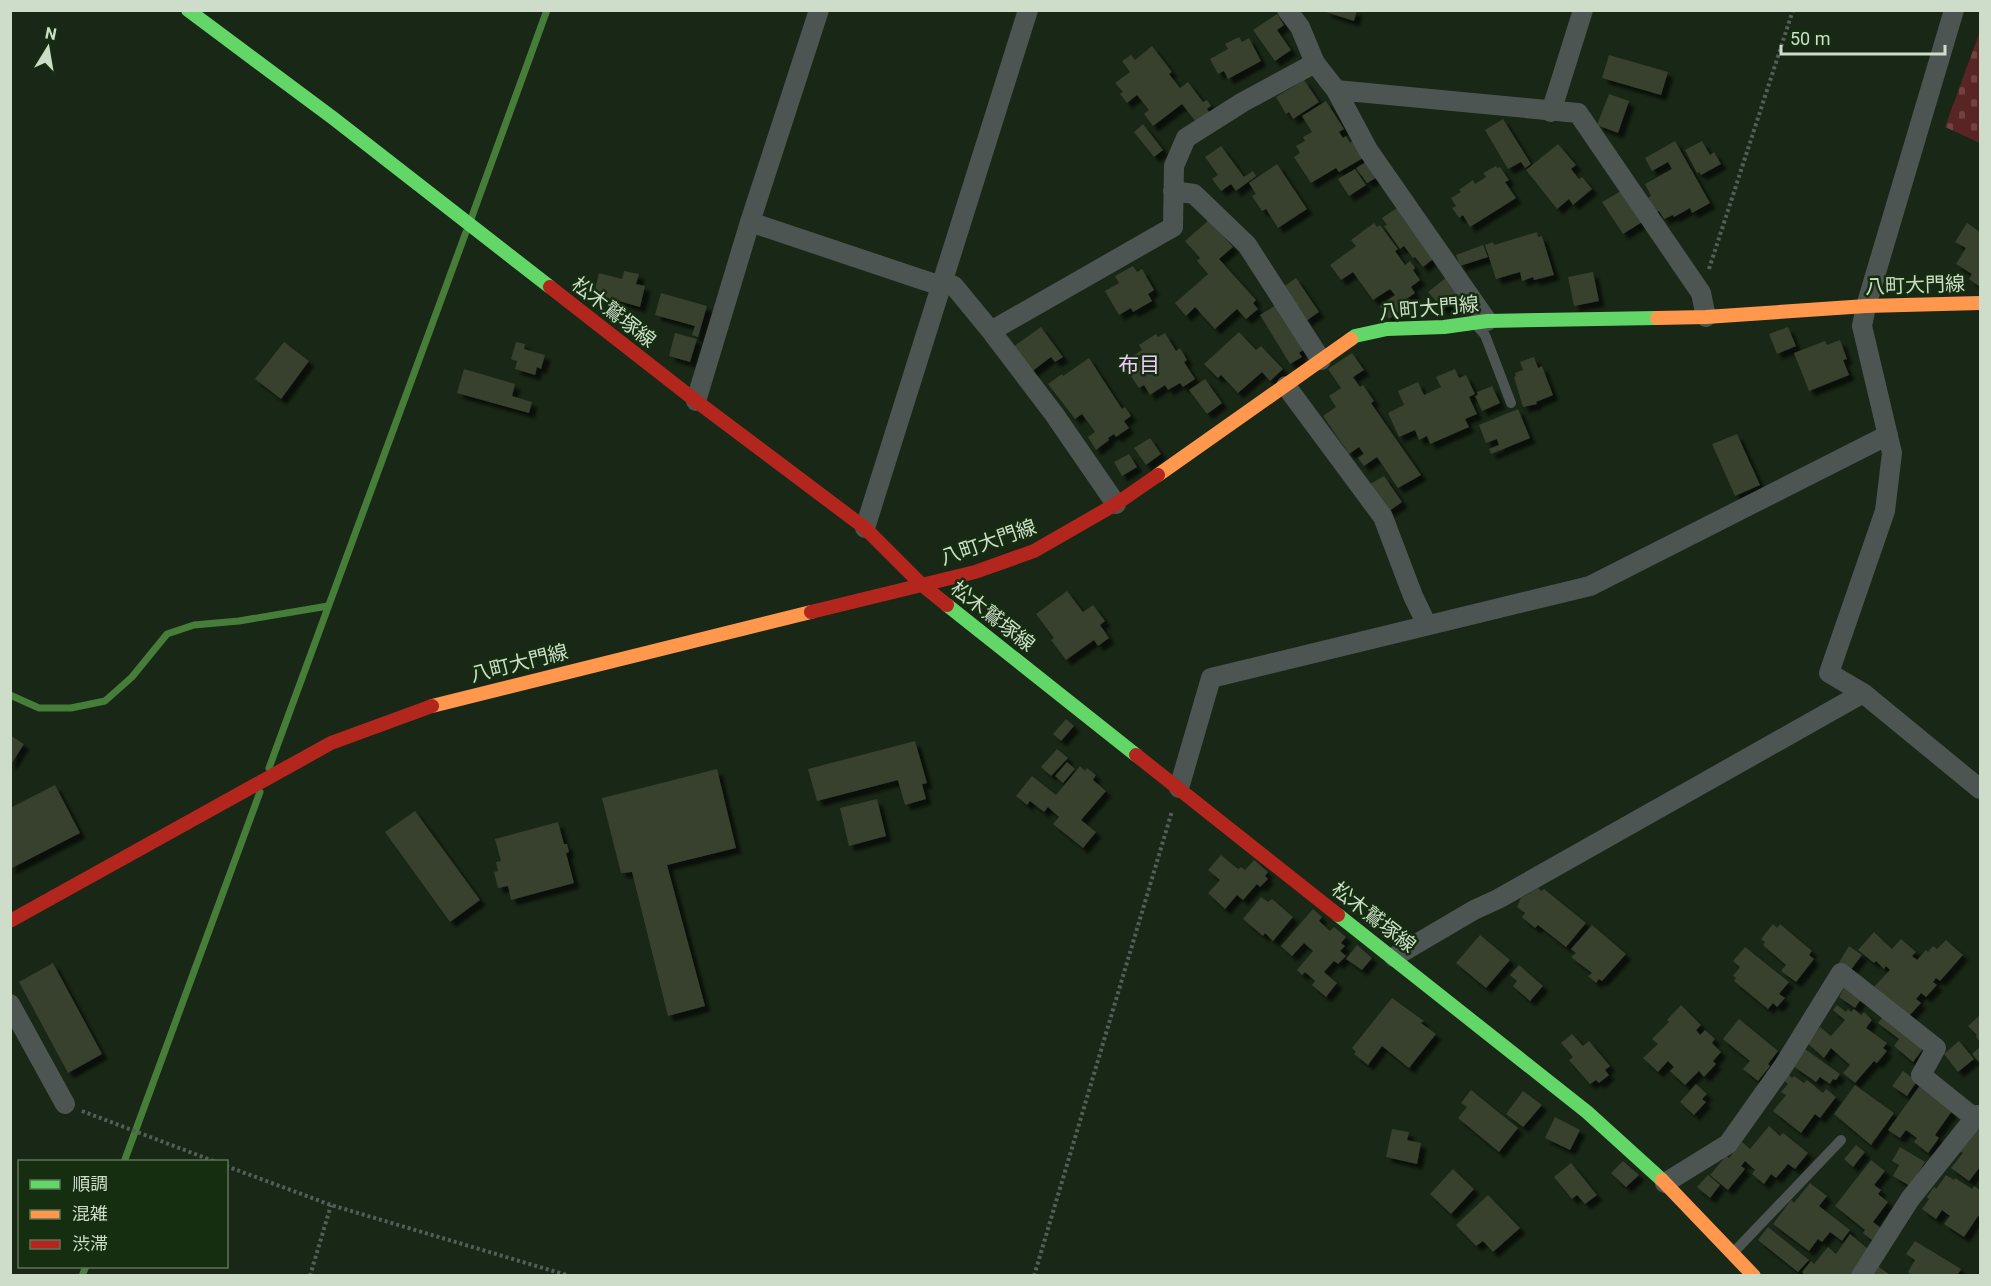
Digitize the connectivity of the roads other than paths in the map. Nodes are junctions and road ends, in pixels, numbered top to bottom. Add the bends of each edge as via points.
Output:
1 (188, 10) edge
2 (819, 10) edge
3 (1028, 10) edge
4 (1287, 10) edge
5 (1583, 10) edge
6 (1954, 10) edge
7 (1302, 19) edge
8 (1315, 63) junction
9 (1336, 90) junction
10 (1551, 112) junction
11 (1173, 191) junction
12 (750, 222) junction
13 (941, 284) junction
14 (1980, 303) edge
15 (1866, 306) junction
16 (1706, 317) junction
17 (1480, 322) junction
18 (991, 332) junction
19 (1321, 360) junction
20 (1286, 386) junction
21 (696, 401) junction
22 (1511, 403) dead end
23 (1888, 435) junction
24 (1116, 504) junction
25 (865, 528) junction
26 (921, 584) junction
27 (1427, 625) junction
28 (1863, 693) junction
29 (1179, 788) junction
30 (1980, 789) edge
31 (10, 921) edge
32 (1394, 957) junction
33 (10, 1004) edge
34 (65, 1104) road end
35 (1979, 1115) edge
36 (1840, 1140) dead end
37 (1665, 1183) junction
38 (1732, 1253) junction
39 (1754, 1275) edge
40 (1861, 1275) edge

1 - 21 main road, 松木鷲塚線
2 - 12 street
3 - 13 street
4 - 7 street
5 - 10 street
6 - 15 street
7 - 8 street
8 - 9 street
8 - 11 street via 1186,138 1174,166
9 - 10 street
9 - 17 street via 1368,150
10 - 16 street via 1578,113 1701,293
11 - 18 street via 1173,227
11 - 19 street via 1194,194 1247,245
12 - 13 street
12 - 21 street
13 - 18 street via 954,286
13 - 25 street
14 - 15 main road, 八町大門線
15 - 16 main road, 八町大門線
15 - 23 street via 1862,326
16 - 17 main road, 八町大門線
17 - 19 main road, 八町大門線 via 1387,329 1355,336
17 - 22 lane
18 - 24 street
19 - 20 main road, 八町大門線
20 - 24 main road, 八町大門線
20 - 27 street via 1383,517
21 - 25 main road, 松木鷲塚線
23 - 27 street via 1590,586
23 - 28 street via 1892,453 1885,511 1829,673
24 - 26 main road, 八町大門線 via 1034,551 975,572
25 - 26 main road, 松木鷲塚線
26 - 29 main road, 松木鷲塚線
26 - 31 main road, 八町大門線 via 434,705 331,743
27 - 29 street via 1211,678
28 - 30 street
28 - 32 street
29 - 32 main road, 松木鷲塚線
32 - 37 main road, 松木鷲塚線 via 1587,1112
33 - 34 street
35 - 37 street via 1972,1116 1921,1075 1936,1048 1841,973 1784,1065 1728,1144
35 - 40 street via 1910,1199
36 - 38 lane
37 - 38 main road, 松木鷲塚線
38 - 39 main road, 松木鷲塚線

